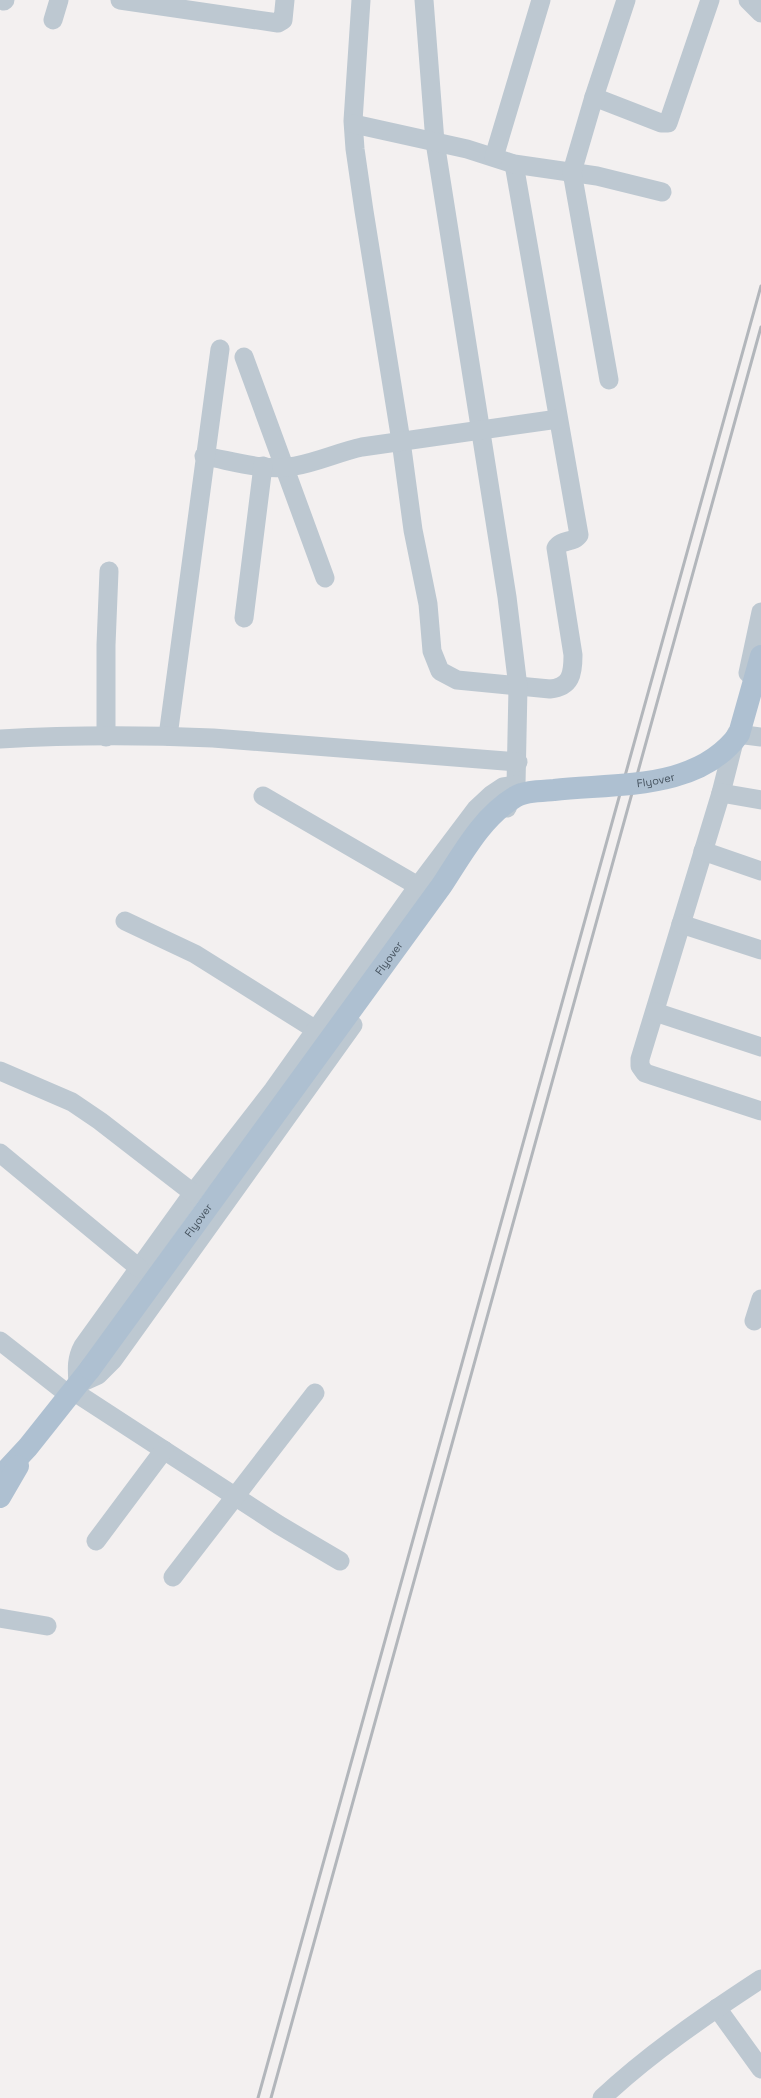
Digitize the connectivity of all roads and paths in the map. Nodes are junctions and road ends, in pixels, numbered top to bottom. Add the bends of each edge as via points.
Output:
1 (59, 0) edge
2 (120, 0) edge
3 (285, 0) edge
4 (361, 0) edge
5 (424, 0) edge
6 (541, 0) edge
7 (626, 0) edge
8 (710, 0) edge
9 (748, 0) edge
10 (204, 6) edge
11 (761, 13) edge
12 (53, 20) dead end
13 (594, 97) junction
14 (354, 124) junction
15 (435, 142) junction
16 (494, 157) junction
17 (514, 164) junction
18 (572, 172) junction
19 (662, 192) dead end
20 (220, 349) dead end
21 (244, 357) dead end
22 (609, 380) dead end
23 (558, 419) junction
24 (481, 429) junction
25 (401, 441) junction
26 (204, 456) junction
27 (263, 466) junction
28 (285, 467) junction
29 (109, 571) dead end
30 (325, 578) dead end
31 (761, 612) edge
32 (244, 618) dead end
33 (761, 656) edge
34 (761, 686) edge
35 (518, 687) junction
36 (168, 736) junction
37 (753, 736) edge
38 (106, 737) junction
39 (0, 739) edge
40 (518, 762) junction
41 (730, 762) junction
42 (516, 785) junction
43 (721, 793) junction
44 (263, 796) dead end
45 (761, 800) edge
46 (703, 851) junction
47 (761, 870) edge
48 (418, 886) junction
49 (125, 921) dead end
50 (681, 924) junction
51 (761, 950) edge
52 (655, 1012) junction
53 (316, 1030) junction
54 (761, 1047) edge
55 (0, 1071) edge
56 (761, 1111) edge
57 (0, 1153) edge
58 (193, 1193) junction
59 (139, 1268) junction
60 (761, 1299) edge
61 (754, 1321) dead end
62 (0, 1340) edge
63 (78, 1385) junction
64 (315, 1393) dead end
65 (28, 1447) junction
66 (164, 1450) junction
67 (0, 1477) edge
68 (0, 1497) edge
69 (236, 1497) junction
70 (96, 1541) dead end
71 (340, 1561) dead end
72 (173, 1577) dead end
73 (0, 1618) edge
74 (47, 1626) dead end
75 (761, 1979) edge
76 (717, 2008) junction
77 (761, 2069) edge
78 (602, 2098) edge

1 - 12 street
2 - 10 street
3 - 10 street via 284,17 280,23
4 - 14 street
5 - 15 street
6 - 16 street
7 - 13 street
8 - 13 street via 668,123 661,123
9 - 11 street
13 - 18 street
14 - 15 street
14 - 25 street via 364,211
15 - 16 street
15 - 24 street
16 - 17 street
17 - 18 street
17 - 23 street
18 - 19 street via 621,180
18 - 22 street
20 - 26 street
21 - 28 street
23 - 24 street
23 - 35 street via 579,535 559,544 556,551 574,655 573,665 569,679 563,687
24 - 25 street
24 - 35 street
25 - 28 street
25 - 35 street via 413,530 428,604 432,651 440,671 457,680
26 - 27 street
26 - 36 street
27 - 28 street
27 - 32 street
28 - 30 street
29 - 38 street
31 - 41 street
33 - 63 main road, Flyover, bridge via 740,734 719,756 701,766 640,783 516,795 487,819 442,885
34 - 37 street
35 - 40 street
36 - 38 street
36 - 40 street
37 - 41 street
38 - 39 street
40 - 42 street
41 - 43 street
42 - 48 street via 490,795 476,809
42 - 63 street via 502,817 113,1360 98,1375
43 - 45 street
43 - 46 street
44 - 48 street
46 - 47 street
46 - 50 street
48 - 53 street
49 - 53 street via 196,954
50 - 51 street
50 - 52 street
52 - 54 street
52 - 56 street via 640,1059 645,1073
53 - 58 street
55 - 58 street via 78,1106
57 - 59 street
58 - 59 street
59 - 63 street via 78,1355
60 - 61 street
62 - 63 street
63 - 65 main road, Flyover
63 - 66 street
64 - 69 street
65 - 67 main road
65 - 68 main road
66 - 69 street
66 - 70 street
69 - 71 street
69 - 72 street
73 - 74 street
75 - 76 street
76 - 77 street
76 - 78 street via 622,2079

